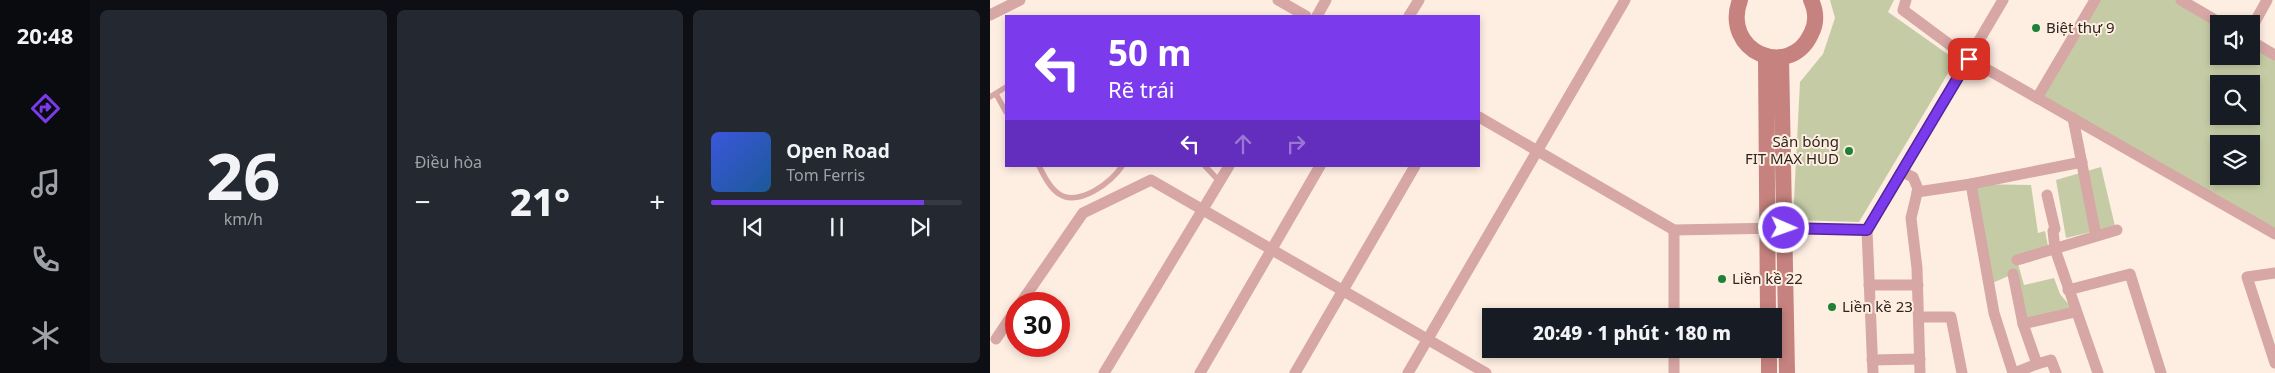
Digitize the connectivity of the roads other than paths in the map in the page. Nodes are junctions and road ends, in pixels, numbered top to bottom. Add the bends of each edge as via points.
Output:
1 (1020, 0) edge
2 (1278, 0) edge
3 (1326, 0) edge
4 (1418, 0) edge
5 (1625, 0) edge
6 (1740, 0) edge
7 (1811, 0) edge
8 (1906, 0) edge
9 (2003, 0) edge
10 (2095, 0) edge
11 (2181, 0) edge
12 (2267, 0) edge
13 (990, 15) edge
14 (1304, 15) edge
15 (1318, 15) edge
16 (1410, 15) edge
17 (2259, 15) edge
18 (2210, 17) edge
19 (2260, 46) edge
20 (2275, 55) edge
21 (1773, 56) junction
22 (1969, 59) junction
23 (1005, 87) edge
24 (993, 96) edge
25 (2037, 98) junction
26 (1005, 111) edge
27 (1480, 118) edge
28 (2072, 118) junction
29 (1537, 151) junction
30 (2082, 162) junction
31 (1040, 167) edge
32 (1121, 167) edge
33 (1206, 167) edge
34 (1228, 167) edge
35 (1319, 167) edge
36 (1414, 167) edge
37 (1902, 172) junction
38 (1220, 182) junction
39 (1971, 184) junction
40 (1917, 192) junction
41 (2048, 195) dead end
42 (1203, 211) junction
43 (1776, 228) junction
44 (1674, 230) junction
45 (1867, 230) junction
46 (2117, 230) dead end
47 (2275, 234) edge
48 (2096, 236) junction
49 (2055, 249) junction
50 (1272, 250) junction
51 (2017, 260) dead end
52 (2275, 273) edge
53 (2013, 274) dead end
54 (1869, 284) junction
55 (1918, 285) junction
56 (1343, 290) junction
57 (2068, 290) junction
58 (1028, 292) edge
59 (1674, 308) edge
60 (1769, 308) edge
61 (2075, 312) junction
62 (1919, 316) junction
63 (2023, 324) junction
64 (1005, 326) edge
65 (996, 339) dead end
66 (1428, 339) junction
67 (1674, 358) edge
68 (1768, 358) edge
69 (1920, 359) junction
70 (1872, 360) junction
71 (2275, 363) edge
72 (2037, 364) junction
73 (1104, 373) edge
74 (1200, 373) edge
75 (1295, 373) edge
76 (1408, 373) edge
77 (1486, 373) edge
78 (1674, 373) edge
79 (1769, 373) edge
80 (1787, 373) edge
81 (1873, 373) edge
82 (1920, 373) edge
83 (1962, 373) edge
84 (2014, 373) edge
85 (2056, 373) edge
86 (2098, 373) edge
87 (2161, 373) edge

1 - 13 street
2 - 14 street
3 - 15 street
4 - 16 street
5 - 29 street
6 - 21 main road via 1736,22 1740,34 1756,52
7 - 21 main road via 1816,18 1808,40 1792,54
8 - 22 street via 1903,10
9 - 22 street
10 - 25 street
11 - 18 street
12 - 17 street
19 - 20 street
21 - 43 main road
22 - 25 street
22 - 37 street
23 - 24 lane
24 - 26 lane
25 - 28 street
27 - 29 street
28 - 30 street
28 - 47 street
29 - 44 street
29 - 66 street
30 - 39 street
30 - 48 street
31 - 32 lane via 1058,194 1071,198 1096,191 1114,178
33 - 38 lane
34 - 38 street
35 - 50 street
36 - 56 street
37 - 40 street via 1916,181
37 - 45 street
38 - 42 street
39 - 40 street
39 - 84 street via 1994,312
40 - 55 street via 1911,218
41 - 49 street via 2055,229
42 - 50 street
42 - 58 street via 1151,180 1083,213
42 - 73 street
43 - 44 street
43 - 45 street
43 - 60 main road
43 - 80 main road
44 - 59 street
45 - 54 street
46 - 48 street
48 - 49 street
49 - 51 street
49 - 57 street
50 - 56 street
50 - 74 street
52 - 71 street via 2247,277
53 - 63 street
54 - 55 street
54 - 70 street
55 - 62 street
56 - 66 street
56 - 75 street
57 - 61 street
57 - 87 street via 2130,274
61 - 63 street
61 - 86 street
62 - 69 street
62 - 83 street via 1951,317
63 - 72 street
64 - 65 street
66 - 76 street
66 - 77 street
67 - 78 street
68 - 79 main road
69 - 70 street
69 - 82 street
70 - 81 street
72 - 84 street
72 - 85 street via 2051,360

